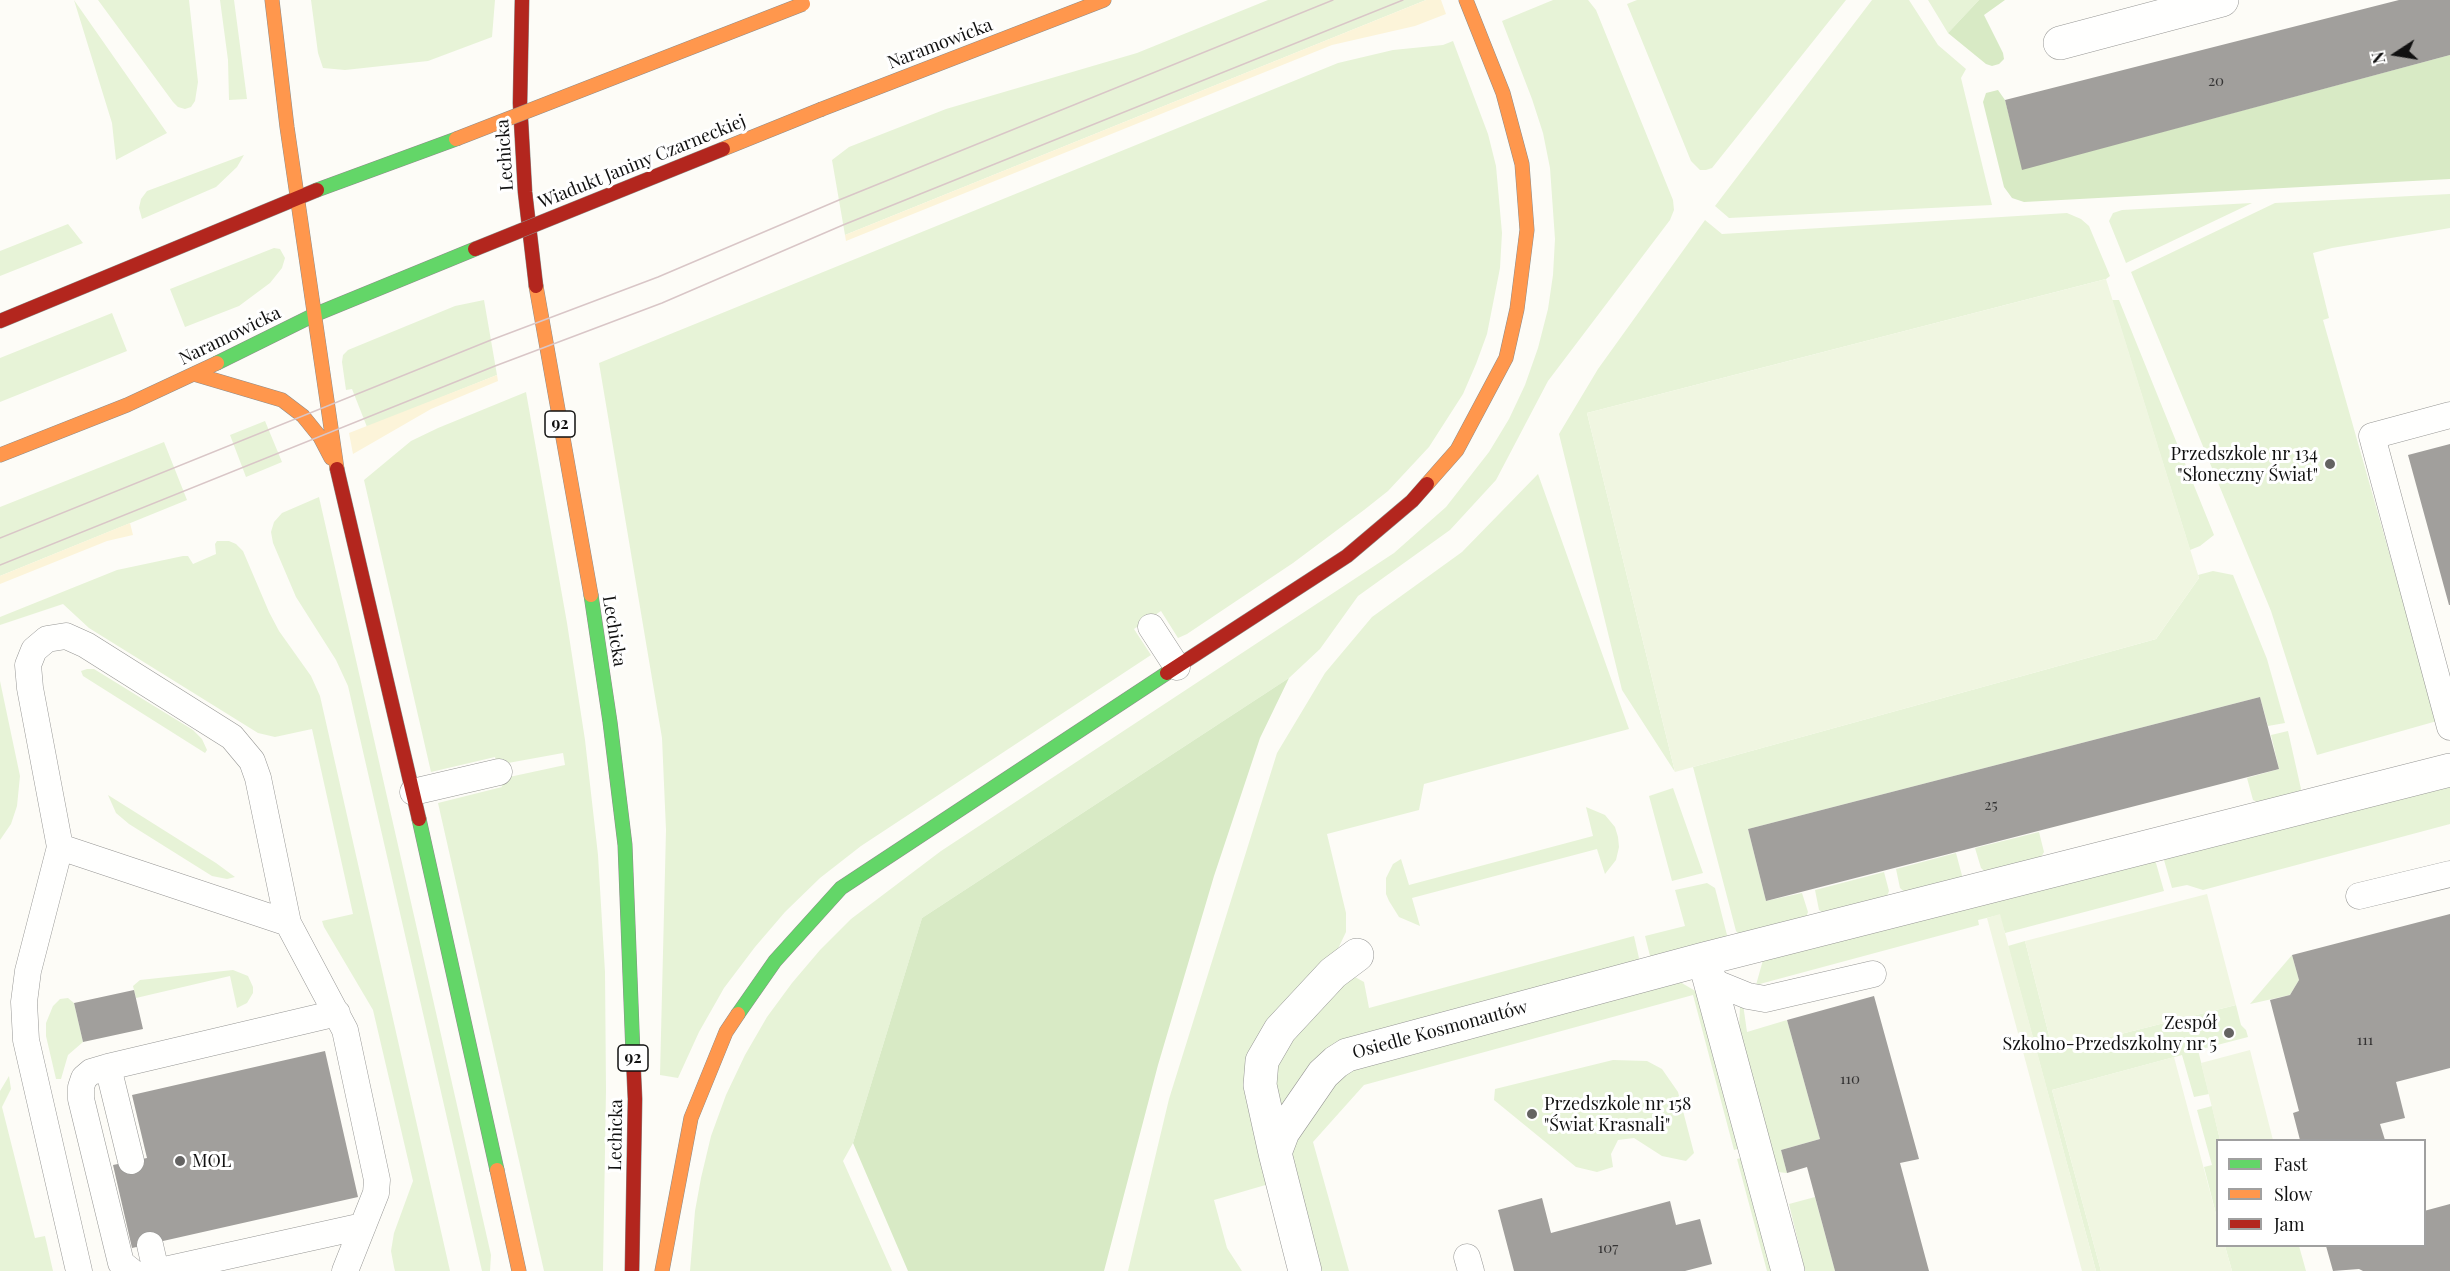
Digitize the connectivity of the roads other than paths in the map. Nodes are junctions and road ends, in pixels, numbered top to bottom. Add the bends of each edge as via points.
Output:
1 (272, 0) edge
2 (522, 0) edge
3 (1104, 0) edge
4 (1466, 0) edge
5 (2222, 0) edge
6 (809, 2) edge
7 (2060, 43) dead end
8 (822, 109) joint
9 (297, 197) junction
10 (475, 249) joint
11 (314, 315) junction
12 (0, 321) edge
13 (194, 374) junction
14 (2450, 415) edge
15 (0, 454) edge
16 (338, 473) junction
17 (1151, 627) dead end
18 (1177, 667) junction
19 (2450, 727) edge
20 (2450, 770) edge
21 (499, 772) dead end
22 (413, 792) junction
23 (60, 847) junction
24 (2450, 874) edge
25 (2359, 896) dead end
26 (288, 923) junction
27 (1357, 955) dead end
28 (1708, 970) junction
29 (1873, 974) dead end
30 (337, 1014) junction
31 (108, 1066) junction
32 (1275, 1153) junction
33 (131, 1161) dead end
34 (363, 1226) junction
35 (150, 1245) dead end
36 (514, 1264) edge
37 (79, 1271) edge
38 (131, 1271) edge
39 (158, 1271) edge
40 (345, 1271) edge
41 (632, 1271) edge
42 (662, 1271) edge
43 (1305, 1271) edge
44 (1788, 1271) edge

1 - 9 street
2 - 41 street, Lechicka / 92 via 520,103 535,281 590,590 625,845 635,1099
3 - 8 street, Naramowicka
4 - 18 street via 1503,93 1522,164 1527,230 1506,358 1457,450 1412,501 1347,556
5 - 7 street
6 - 9 street, bridge
8 - 10 street, Wiadukt Janiny Czarneckiej, bridge
9 - 11 street
9 - 12 street
10 - 11 street, Naramowicka
11 - 13 street, Naramowicka
11 - 16 street
13 - 15 street, Naramowicka via 127,405
13 - 16 street via 282,400 320,436
14 - 19 lane via 2372,436
16 - 22 street
17 - 18 lane
18 - 42 street via 841,888 775,962 726,1032 691,1118
20 - 28 street, Osiedle Kosmonautów via 1736,951
21 - 22 lane
22 - 36 street
23 - 26 lane
23 - 26 lane via 28,665 34,650 47,639 66,636 194,712 242,746 258,778
23 - 37 lane via 28,971 24,1002 26,1040
24 - 25 lane
26 - 30 lane
27 - 32 street via 1333,973 1280,1030 1262,1061 1260,1085
28 - 29 lane via 1748,996 1765,999
28 - 32 street, Osiedle Kosmonautów via 1347,1055 1323,1074 1283,1132
28 - 44 street
30 - 31 lane
30 - 34 lane via 345,1030 377,1180
31 - 33 lane
31 - 38 lane via 84,1078 81,1099 121,1263
32 - 43 street
34 - 39 lane
34 - 40 lane
35 - 39 lane

